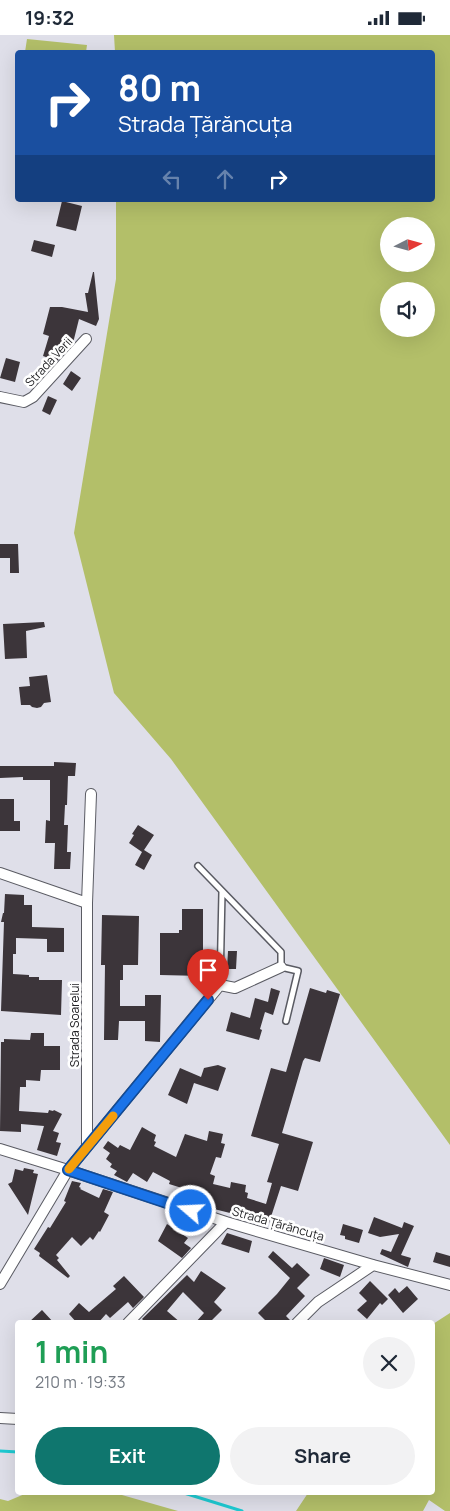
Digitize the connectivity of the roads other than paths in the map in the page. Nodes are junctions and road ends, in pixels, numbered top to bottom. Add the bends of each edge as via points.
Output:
1 (86, 339) dead end
2 (0, 397) edge
3 (91, 795) dead end
4 (198, 867) dead end
5 (0, 873) edge
6 (222, 892) junction
7 (87, 903) junction
8 (281, 967) junction
9 (220, 985) junction
10 (286, 1021) dead end
11 (88, 1147) junction
12 (0, 1149) edge
13 (68, 1170) junction
14 (226, 1222) junction
15 (372, 1265) junction
16 (0, 1284) edge
17 (450, 1285) edge
18 (131, 1320) edge
19 (300, 1320) edge
20 (0, 1419) edge
21 (15, 1419) edge

1 - 2 street, Strada Verii via 34,397 24,402
3 - 7 street, Strada Soarelui
4 - 6 lane
5 - 7 street
6 - 8 lane via 281,952
6 - 9 lane
7 - 11 street, Strada Soarelui
8 - 9 street via 235,988
8 - 10 lane via 298,971
9 - 11 street
11 - 13 street
12 - 13 street, Strada Țărăncuța
13 - 14 street, Strada Țărăncuța
13 - 16 street
14 - 15 street, Strada Țărăncuța
14 - 18 street
15 - 17 street, Strada Țărăncuța
15 - 19 street via 318,1302
20 - 21 street

